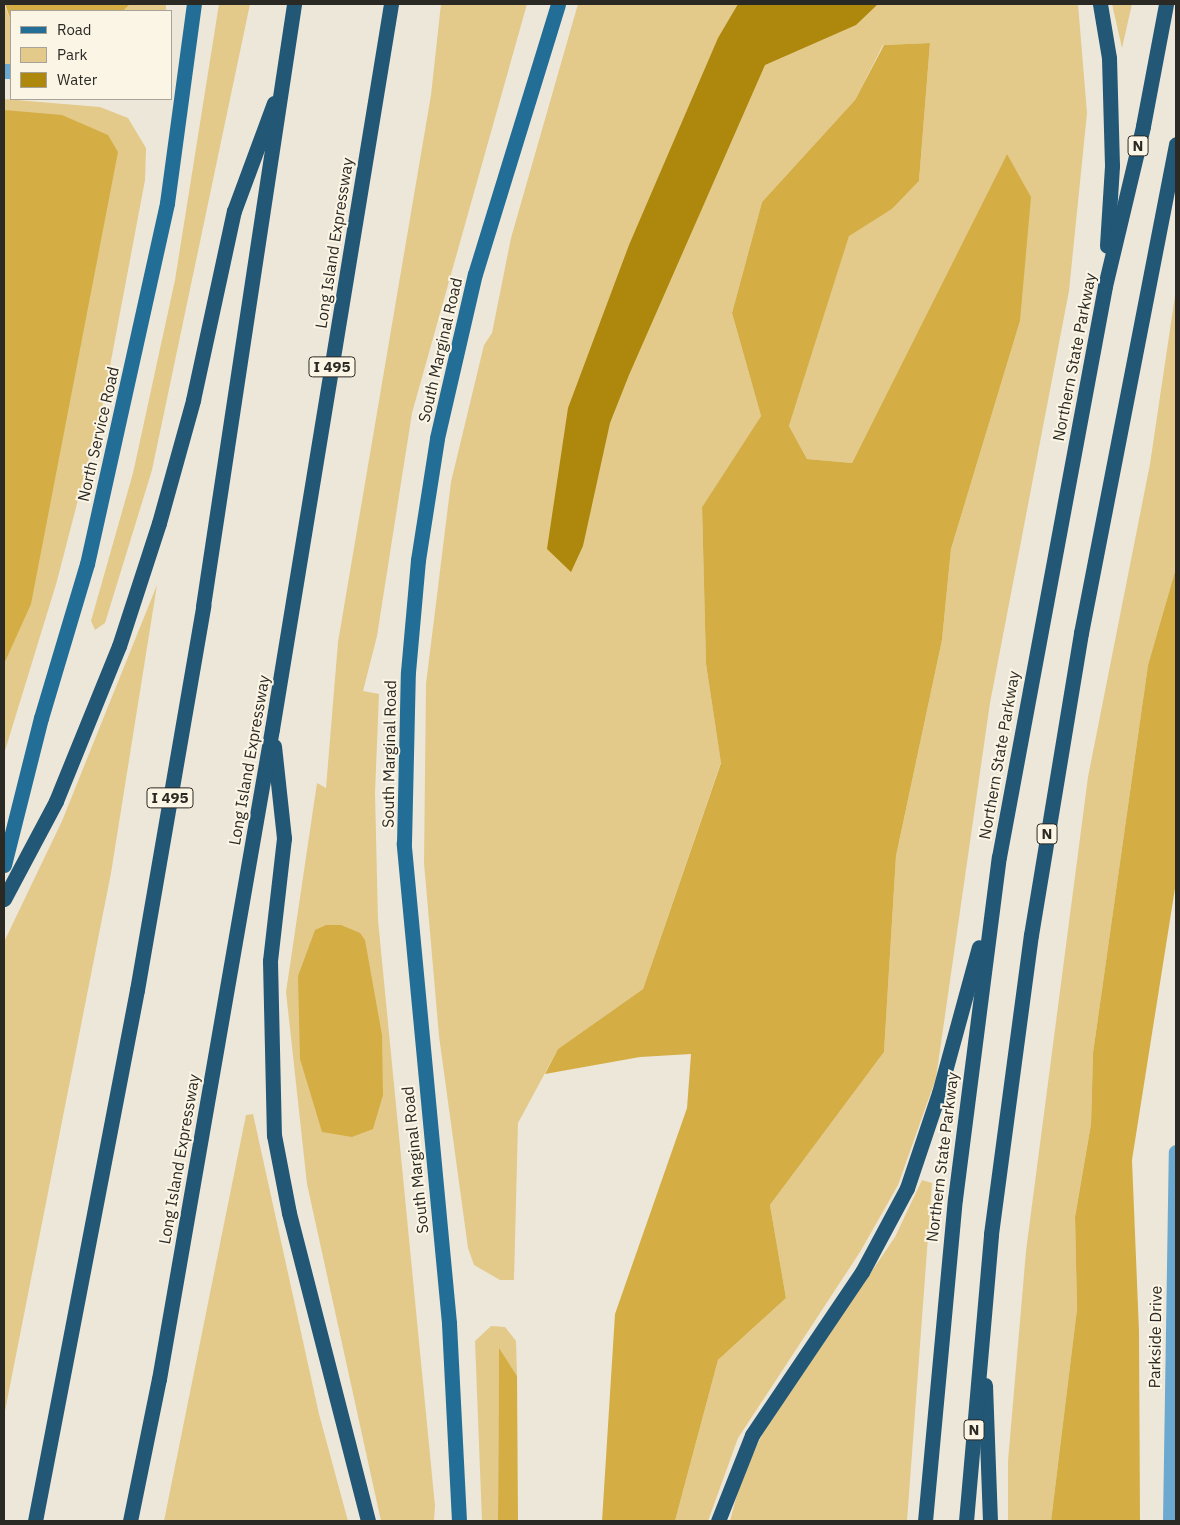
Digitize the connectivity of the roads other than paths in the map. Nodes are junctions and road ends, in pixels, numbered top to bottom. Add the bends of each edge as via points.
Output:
1 (194, 4) edge
2 (294, 4) edge
3 (391, 4) edge
4 (558, 4) edge
5 (1100, 4) edge
6 (1166, 4) edge
7 (286, 71) junction
8 (176, 96) edge
9 (1176, 144) edge
10 (1104, 286) junction
11 (272, 729) junction
12 (4, 864) edge
13 (994, 893) junction
14 (4, 899) edge
15 (1176, 1156) edge
16 (982, 1339) junction
17 (1174, 1474) edge
18 (35, 1521) edge
19 (130, 1521) edge
20 (368, 1521) edge
21 (459, 1521) edge
22 (718, 1521) edge
23 (925, 1521) edge
24 (966, 1521) edge
25 (990, 1521) edge
26 (1170, 1521) edge

1 - 8 main road, North Service Road
2 - 7 highway, I 495
3 - 11 highway, Long Island Expressway / I 495
4 - 21 main road, South Marginal Road via 475,274 437,438 418,560 408,672 404,789 406,881 449,1323
5 - 10 highway via 1109,58 1112,166
6 - 10 highway, Northern State Parkway / N via 1143,126
7 - 14 highway via 234,211 190,410 159,523 119,646 56,801
7 - 18 highway, I 495 via 203,606 137,990
8 - 12 main road, North Service Road via 167,204 87,564 41,718
9 - 16 highway, N via 1061,744 1016,1034
10 - 13 highway, Northern State Parkway / N
11 - 19 highway, Long Island Expressway / I 495 via 159,1379
11 - 20 highway via 284,838 270,961 274,1135 289,1213
13 - 22 highway via 939,1093 907,1188 862,1272 752,1434
13 - 23 highway, Northern State Parkway / N via 954,1208
15 - 17 street, Parkside Drive
16 - 24 highway, N
16 - 25 highway via 992,1477
17 - 26 street, Parkside Drive

